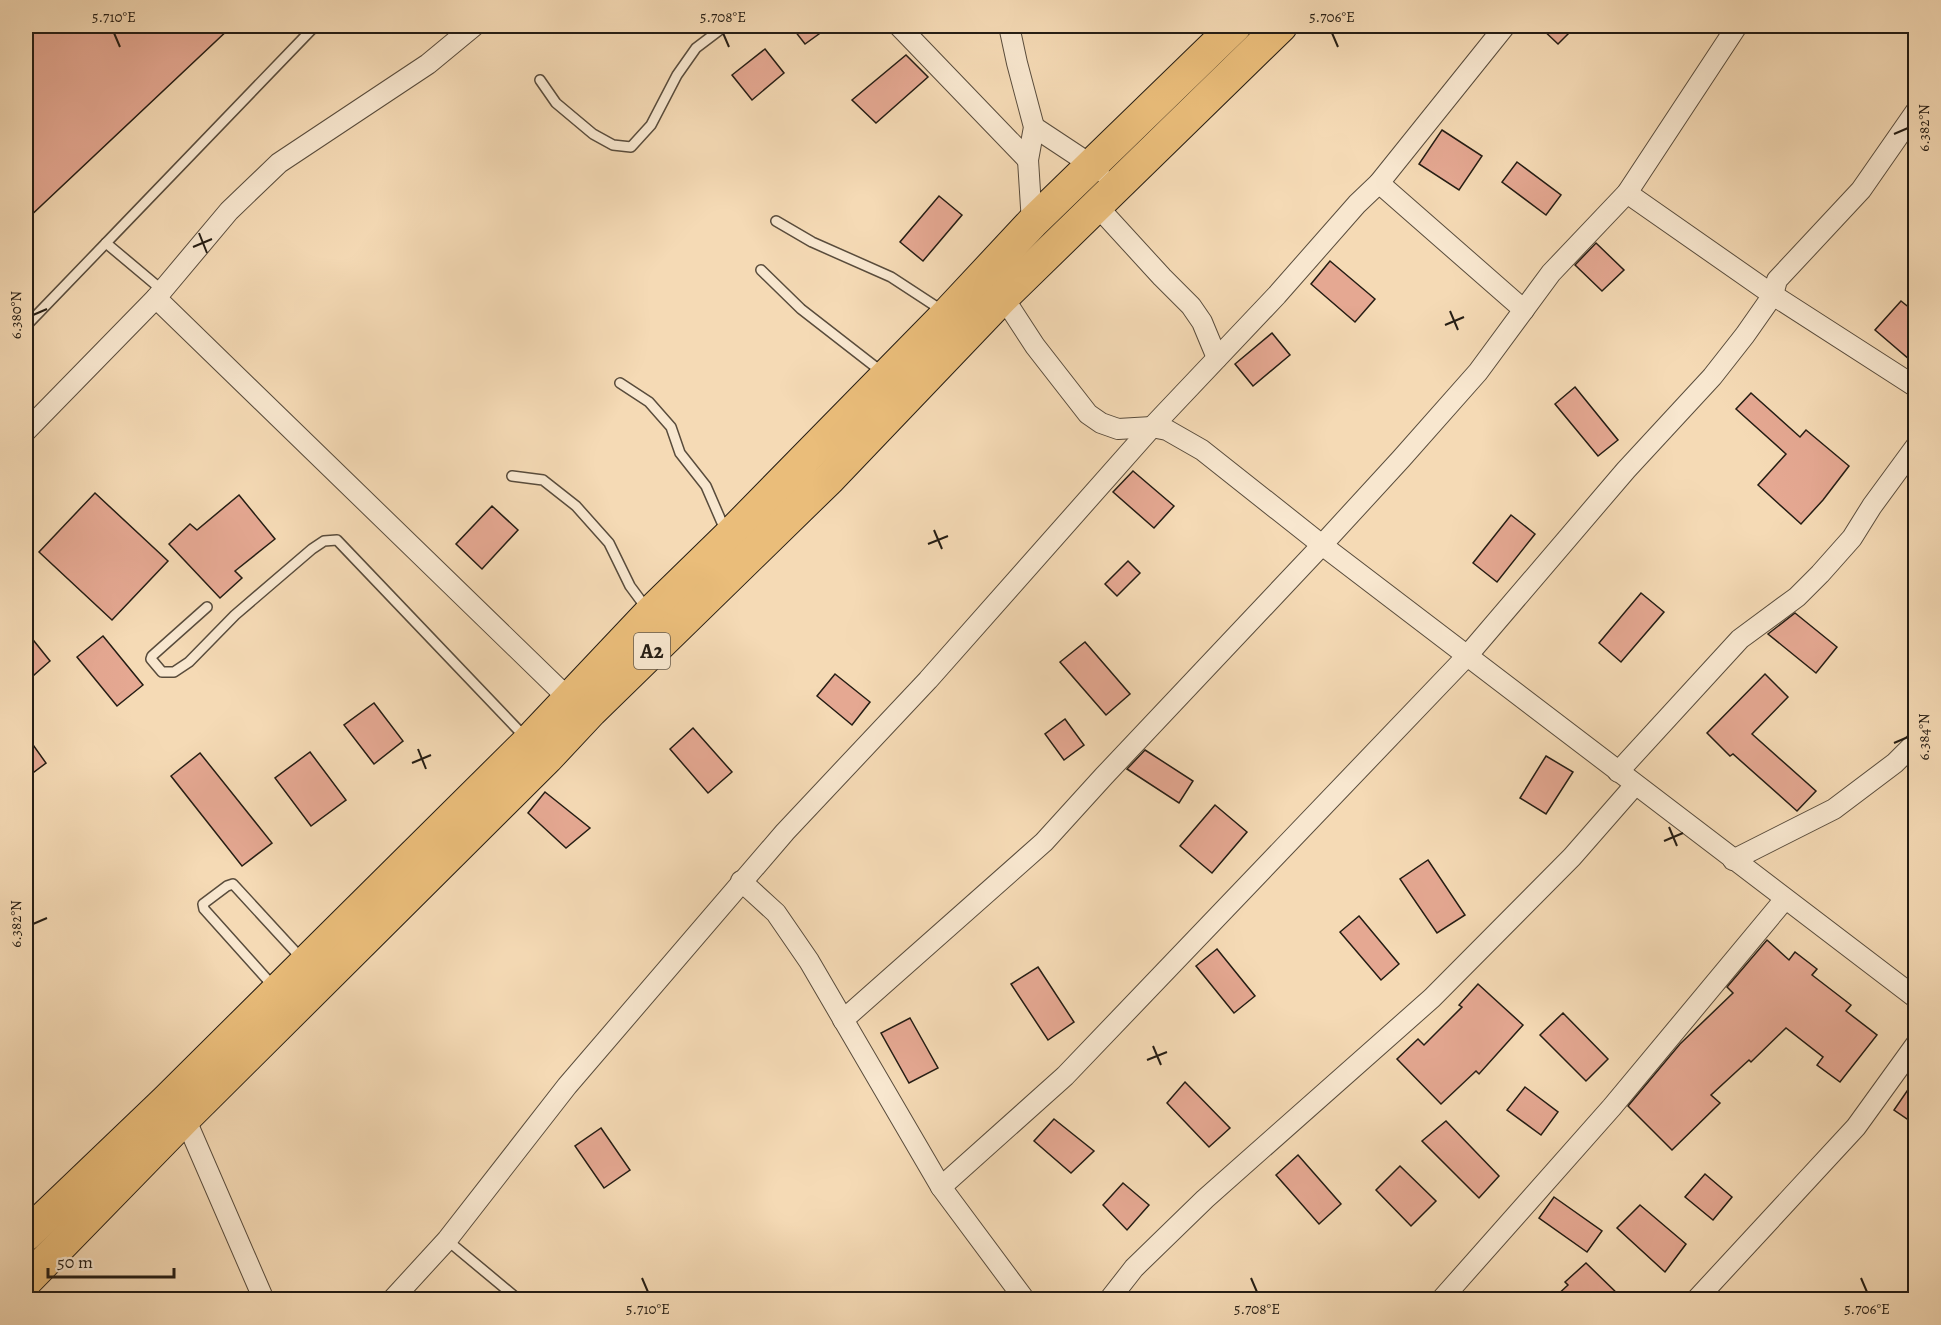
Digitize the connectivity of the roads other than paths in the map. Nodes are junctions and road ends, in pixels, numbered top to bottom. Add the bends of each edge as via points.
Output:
1 (315, 26) edge
2 (474, 26) edge
3 (725, 26) edge
4 (899, 26) edge
5 (1235, 26) edge
6 (1281, 26) edge
7 (1505, 26) edge
8 (1737, 26) edge
9 (1007, 27) edge
10 (540, 80) dead end
11 (1916, 111) edge
12 (1034, 127) junction
13 (1028, 160) junction
14 (1093, 166) junction
15 (1379, 183) junction
16 (1627, 193) junction
17 (1106, 197) junction
18 (776, 221) dead end
19 (1032, 223) junction
20 (106, 243) junction
21 (761, 270) dead end
22 (159, 294) junction
23 (1773, 295) junction
24 (1003, 297) junction
25 (1524, 309) junction
26 (947, 314) junction
27 (26, 326) edge
28 (1217, 358) junction
29 (886, 376) junction
30 (620, 383) dead end
31 (1916, 387) edge
32 (1152, 427) junction
33 (26, 431) edge
34 (1916, 446) edge
35 (512, 476) dead end
36 (728, 537) junction
37 (1322, 545) junction
38 (207, 607) dead end
39 (650, 613) junction
40 (1467, 656) junction
41 (568, 698) junction
42 (529, 741) junction
43 (1916, 742) edge
44 (1618, 772) junction
45 (1635, 785) junction
46 (1733, 860) junction
47 (741, 881) junction
48 (1785, 899) junction
49 (305, 963) junction
50 (277, 990) junction
51 (1916, 998) edge
52 (843, 1020) junction
53 (1916, 1044) edge
54 (184, 1118) junction
55 (941, 1187) junction
56 (26, 1235) edge
57 (447, 1240) junction
58 (26, 1281) edge
59 (264, 1299) edge
60 (392, 1299) edge
61 (519, 1299) edge
62 (1025, 1299) edge
63 (1109, 1299) edge
64 (1442, 1299) edge
65 (1696, 1299) edge

1 - 20 lane
2 - 22 street via 428,64 279,163 229,211
3 - 10 lane via 696,48 651,125 631,147 613,145 593,134 556,103
4 - 13 street
5 - 14 highway, A2
6 - 17 highway, A2
7 - 15 street
8 - 16 street
9 - 12 street
11 - 23 street via 1862,190 1778,280
12 - 13 street
12 - 14 street
13 - 19 street
14 - 17 street
14 - 19 highway, A2
15 - 25 street
15 - 28 street
16 - 23 street
16 - 25 street via 1551,273
17 - 24 highway, A2
17 - 28 street via 1161,277 1191,306
18 - 26 lane via 812,242 891,277
19 - 26 highway, A2
20 - 22 lane
20 - 27 lane
21 - 29 lane via 801,309
22 - 33 street
22 - 41 street
23 - 31 street
23 - 40 street via 1712,377 1626,470
24 - 32 street via 1088,414 1118,429
24 - 54 highway, A2 via 830,478
25 - 37 street via 1478,372
26 - 29 highway, A2
28 - 32 street
29 - 36 highway, A2
30 - 36 lane via 649,402 671,427 680,453 706,486
32 - 37 street via 1167,430 1202,450
32 - 47 street via 928,680
34 - 44 street via 1852,538 1820,574 1797,597 1740,639
35 - 39 lane via 543,480 576,506 609,543 630,586
36 - 39 highway, A2
37 - 40 street
37 - 52 street via 1044,842
38 - 42 lane via 152,656 162,672 174,672 189,662 235,615 312,549 324,541 337,540
39 - 41 highway, A2
40 - 44 street
40 - 55 street via 1065,1076
41 - 42 highway, A2
42 - 49 highway, A2
43 - 46 street via 1834,809
44 - 45 street
45 - 46 street
45 - 63 street via 1572,857 1432,998 1205,1199 1134,1268
46 - 48 street
47 - 52 street via 776,913
47 - 57 street via 567,1086
48 - 51 street
48 - 64 street via 1612,1107
49 - 50 highway, A2
49 - 50 lane via 233,884 203,904
50 - 56 highway, A2
52 - 55 street
53 - 65 street via 1856,1127
54 - 58 highway, A2
54 - 59 street
55 - 62 street
57 - 60 street
57 - 61 lane

